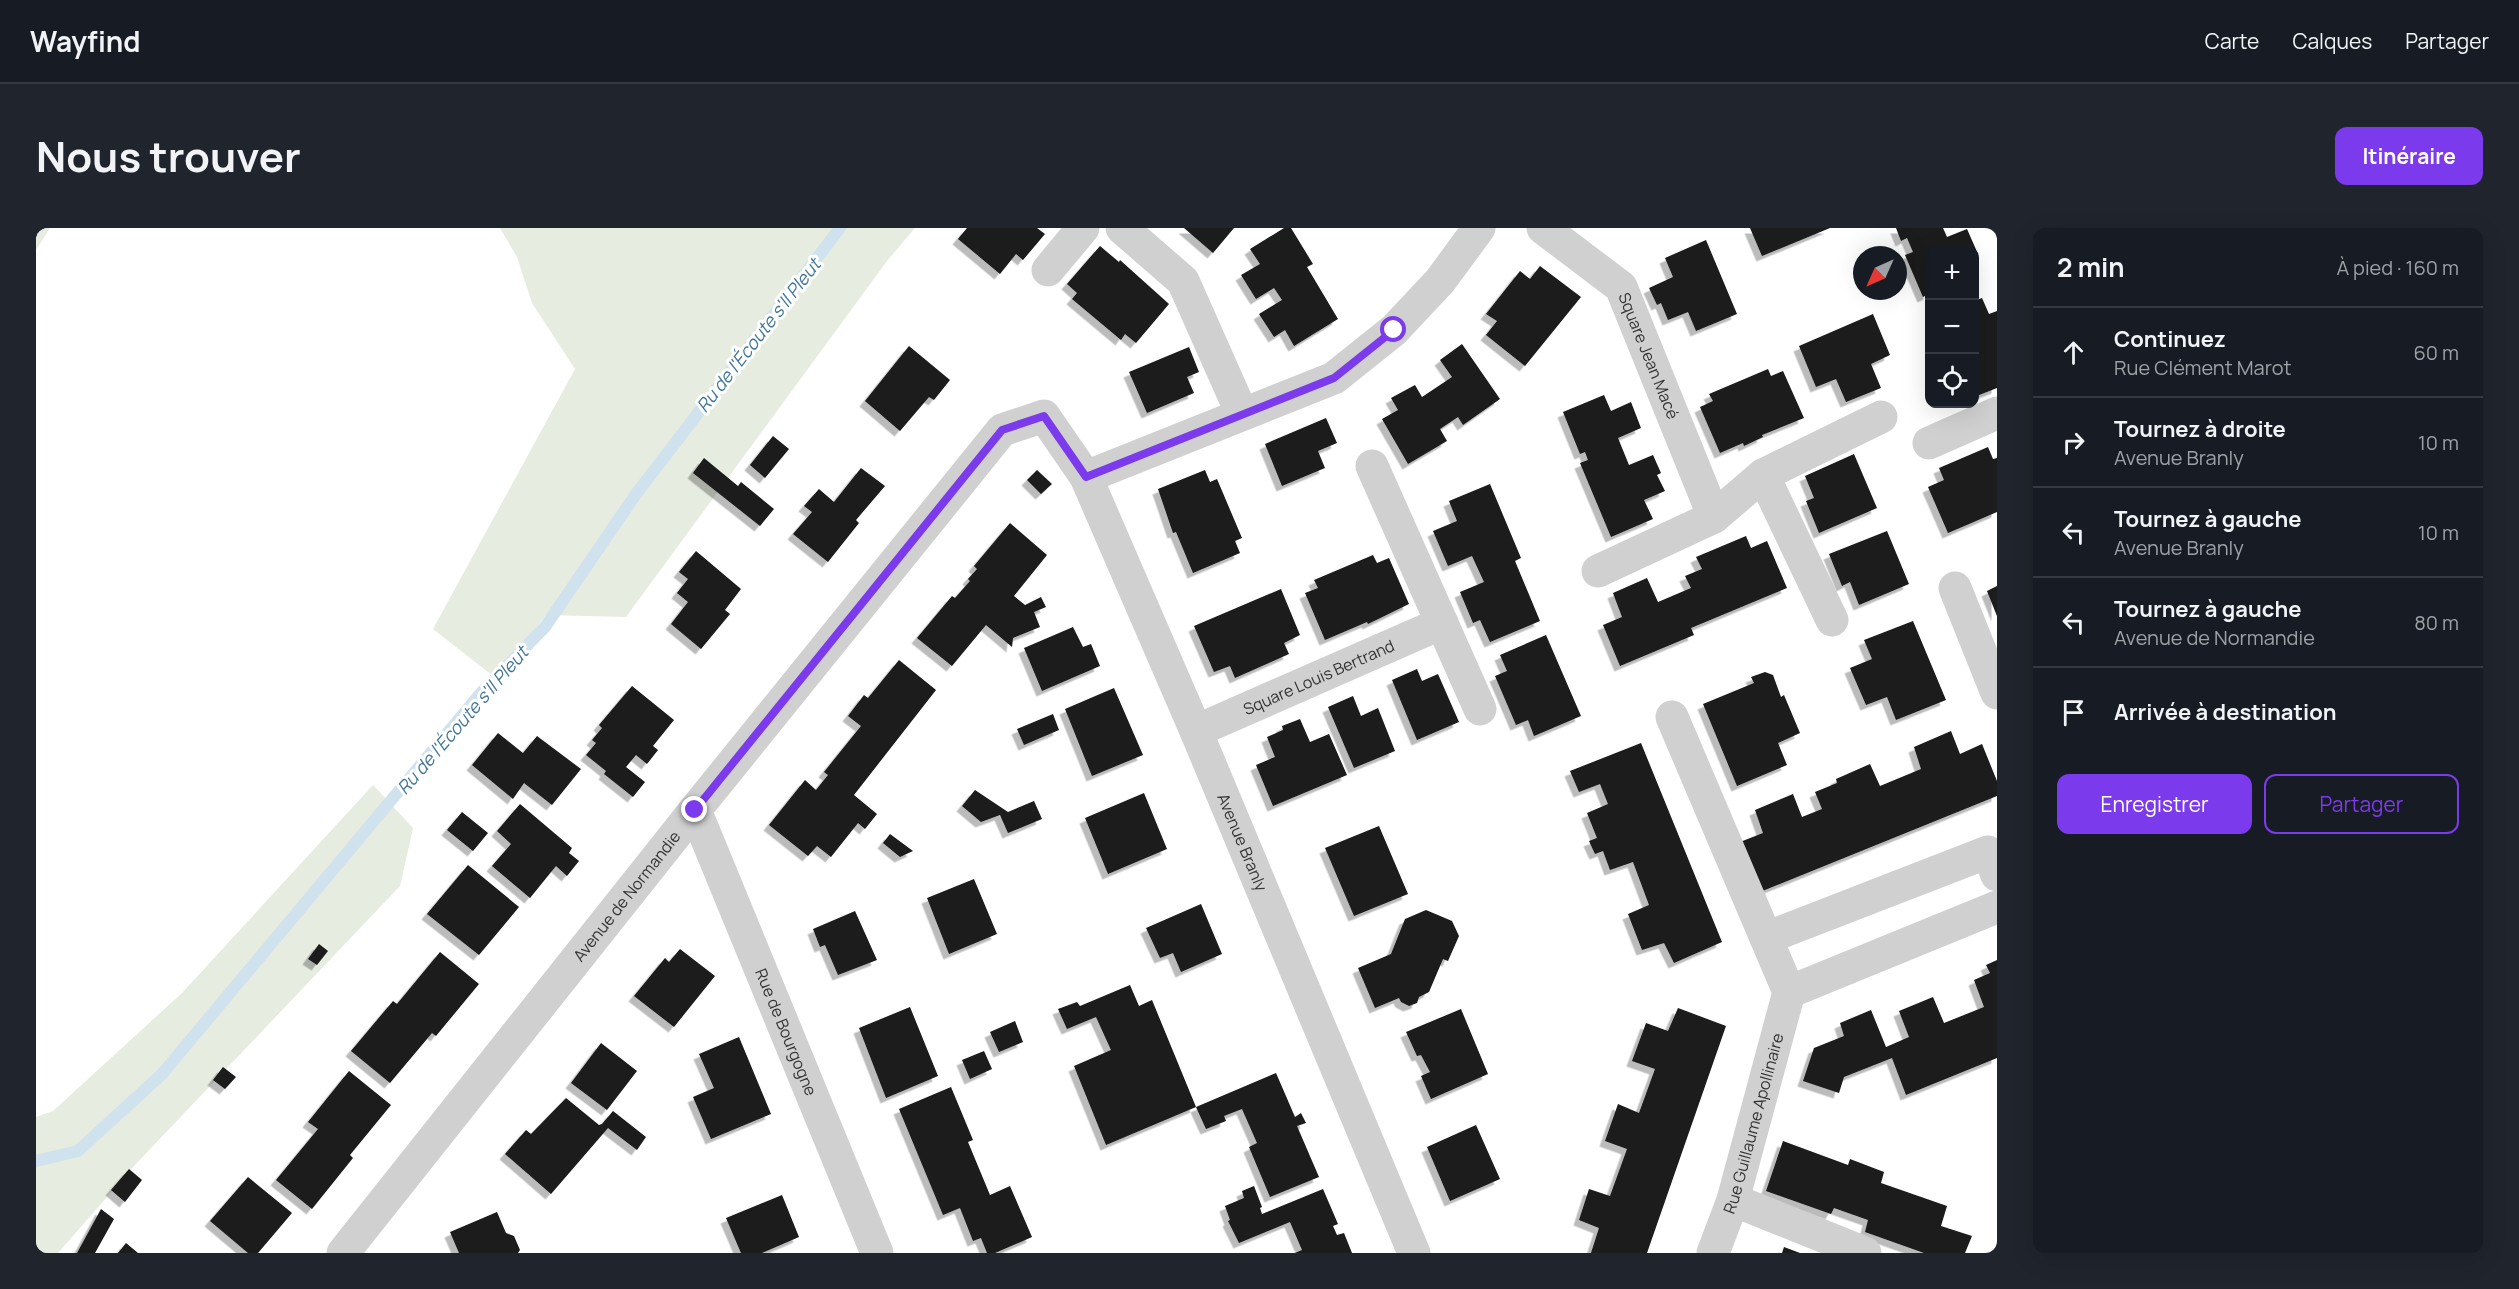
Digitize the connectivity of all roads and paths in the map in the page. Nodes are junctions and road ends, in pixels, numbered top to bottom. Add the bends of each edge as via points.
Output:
1 (1083, 228) edge
2 (1122, 228) edge
3 (1479, 228) edge
4 (1543, 228) edge
5 (1048, 270) dead end
6 (1997, 413) edge
7 (1242, 414) junction
8 (1881, 417) dead end
9 (1002, 430) joint
10 (1929, 443) dead end
11 (1372, 466) dead end
12 (1763, 475) junction
13 (1086, 477) junction
14 (1714, 517) junction
15 (1598, 571) dead end
16 (1955, 588) dead end
17 (1832, 620) dead end
18 (1442, 623) junction
19 (1997, 693) edge
20 (1480, 709) dead end
21 (1672, 717) dead end
22 (1196, 731) junction
23 (695, 810) junction
24 (1994, 855) edge
25 (1997, 907) edge
26 (1766, 938) junction
27 (1789, 992) junction
28 (1733, 1200) junction
29 (345, 1252) edge
30 (877, 1253) edge
31 (1414, 1253) edge
32 (1713, 1253) edge
33 (1865, 1253) edge

1 - 5 street
2 - 7 street via 1183,281
3 - 7 street via 1440,281 1394,330 1334,378
4 - 14 street, Square Jean Macé via 1621,287
6 - 10 street
7 - 13 street
8 - 12 street
9 - 13 street, Avenue Branly via 1044,416
9 - 23 street, Avenue de Normandie
11 - 18 street
12 - 14 street
12 - 17 street
13 - 22 street, Avenue Branly
14 - 15 street
16 - 19 street
18 - 20 street
18 - 22 street, Square Louis Bertrand
21 - 26 street
22 - 31 street, Avenue Branly
23 - 29 street, Avenue de Normandie
23 - 30 street, Rue de Bourgogne
24 - 26 street
25 - 27 street
26 - 27 street
27 - 28 street, Rue Guillaume Apollinaire
28 - 32 street, Rue Guillaume Apollinaire
28 - 33 street

